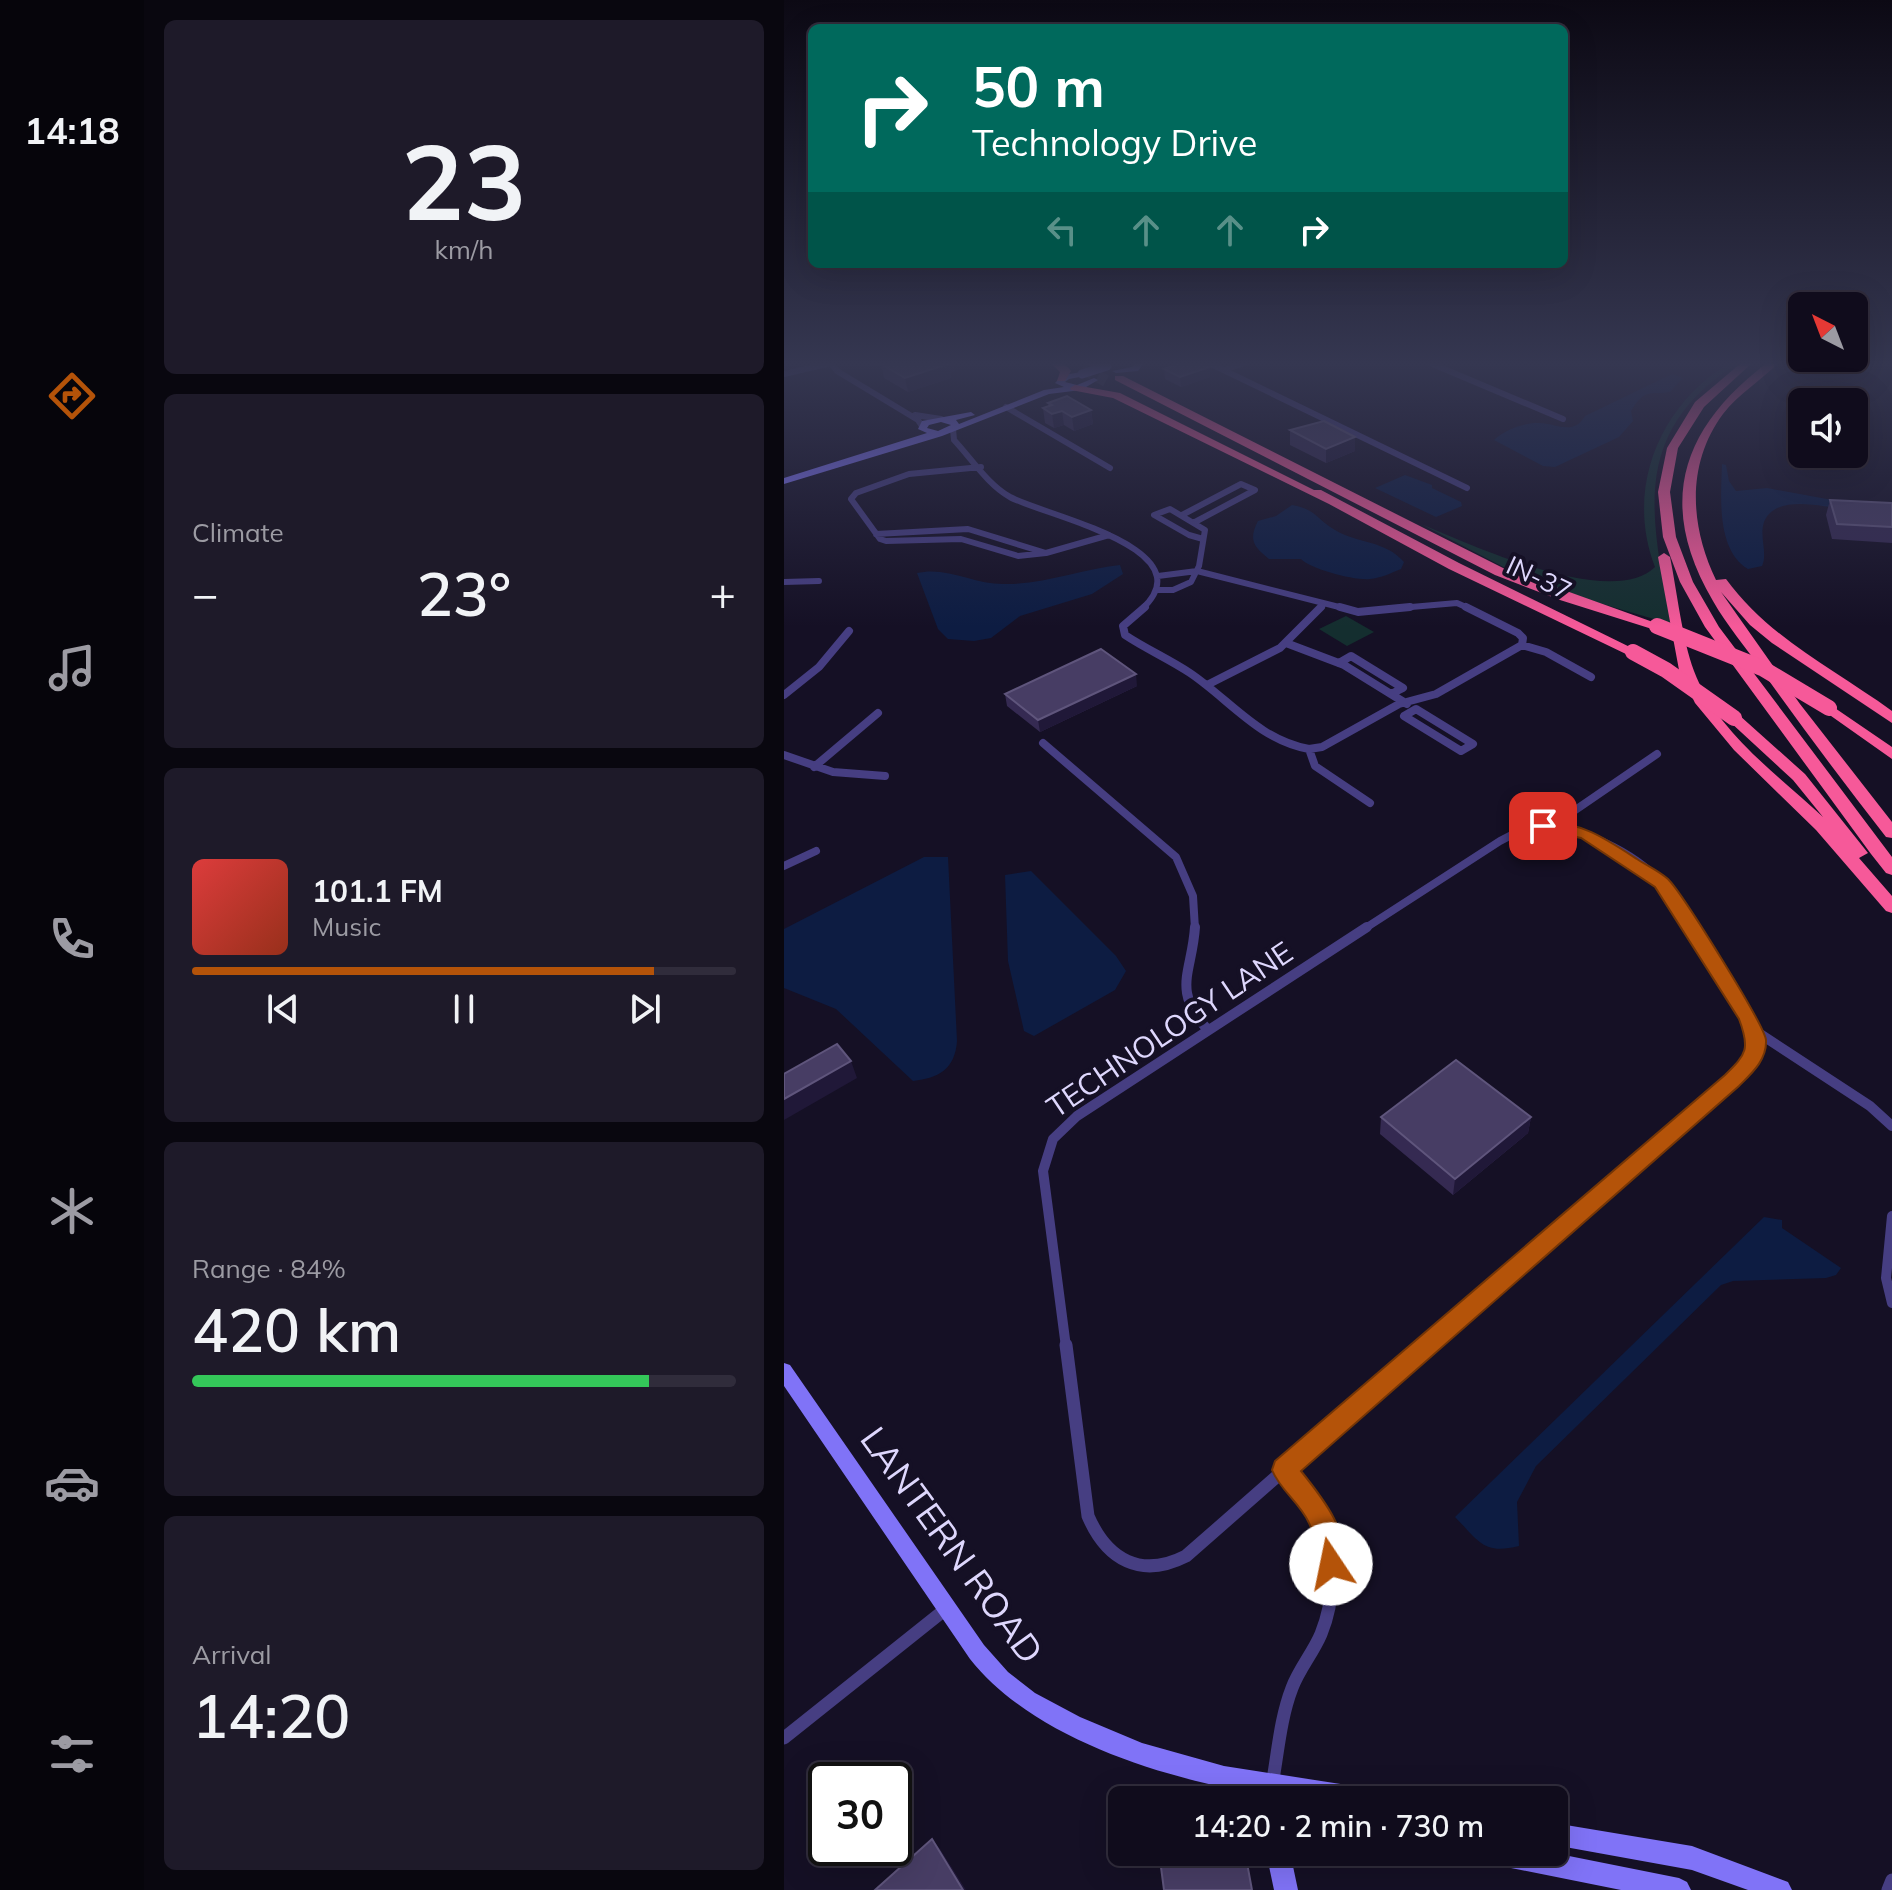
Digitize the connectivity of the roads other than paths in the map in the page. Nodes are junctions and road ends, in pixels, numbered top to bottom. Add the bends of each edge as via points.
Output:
1 (868, 451) edge
2 (880, 451) edge
3 (958, 451) edge
4 (965, 451) edge
5 (1081, 451) edge
6 (1230, 451) edge
7 (1246, 451) edge
8 (1262, 451) edge
9 (1272, 451) edge
10 (1391, 451) edge
11 (1673, 451) edge
12 (1696, 451) edge
13 (970, 456) junction
14 (981, 467) junction
15 (1110, 468) dead end
16 (1690, 474) junction
17 (803, 475) junction
18 (784, 481) edge
19 (1467, 488) dead end
20 (1348, 495) junction
21 (1357, 514) junction
22 (1182, 515) junction
23 (1195, 522) junction
24 (1667, 526) junction
25 (876, 534) junction
26 (1109, 535) junction
27 (1203, 539) junction
28 (1046, 553) junction
29 (1197, 571) junction
30 (1158, 576) junction
31 (819, 581) dead end
32 (784, 582) edge
33 (1157, 590) junction
34 (1323, 605) junction
35 (849, 631) dead end
36 (1286, 643) junction
37 (1522, 645) junction
38 (1339, 663) junction
39 (1591, 677) dead end
40 (1207, 685) junction
41 (1391, 694) junction
42 (784, 695) edge
43 (1404, 702) junction
44 (1416, 709) junction
45 (878, 713) dead end
46 (1892, 718) edge
47 (1043, 743) dead end
48 (1309, 749) junction
49 (1657, 754) dead end
50 (1892, 754) edge
51 (784, 755) edge
52 (814, 767) junction
53 (885, 776) dead end
54 (1370, 803) dead end
55 (1552, 826) junction
56 (1892, 833) edge
57 (816, 851) dead end
58 (784, 866) edge
59 (1892, 869) edge
60 (1892, 896) edge
61 (1892, 907) edge
62 (1208, 1030) junction
63 (1754, 1030) junction
64 (1892, 1126) edge
65 (1892, 1216) edge
66 (1892, 1303) edge
67 (784, 1371) edge
68 (1284, 1470) junction
69 (947, 1608) junction
70 (784, 1738) edge
71 (1246, 1786) edge
72 (1278, 1786) edge
73 (1568, 1836) edge
74 (1281, 1866) edge
75 (1560, 1866) edge
76 (1892, 1880) edge
77 (1286, 1890) edge
78 (1679, 1890) edge
79 (1780, 1890) edge
80 (1888, 1890) edge

1 - 17 main road
2 - 17 main road
3 - 13 street
4 - 13 street
5 - 15 street
6 - 21 highway
7 - 21 highway, IN-37
8 - 20 highway, IN-37
9 - 20 highway
10 - 19 street
11 - 24 highway via 1664,487
12 - 16 highway
13 - 14 street
14 - 25 street via 909,474 856,493 851,499
14 - 26 street via 1010,497
16 - 46 highway via 1697,540 1733,599 1780,640
16 - 56 highway via 1690,526 1717,596 1788,700
17 - 18 main road
20 - 50 highway, IN-37, bridge via 1521,581 1762,668
21 - 60 highway, IN-37, bridge via 1633,652 1734,718 1807,786
22 - 23 street
22 - 23 street via 1241,484 1255,490
22 - 27 street via 1170,509 1154,515
23 - 27 street via 1204,528
24 - 59 highway via 1679,571 1709,626
24 - 61 highway via 1664,554 1681,652 1702,703
25 - 28 street via 968,529
25 - 28 street via 895,542 961,539 1018,556
26 - 28 street
26 - 30 street via 1145,555
27 - 29 street
29 - 30 street
29 - 33 street via 1189,586
29 - 34 street
30 - 33 street
31 - 32 street
33 - 40 street via 1122,632
34 - 36 street
34 - 37 street via 1358,612 1464,605 1518,633
35 - 42 street via 819,667
36 - 38 street
36 - 40 street
37 - 39 street via 1541,649
37 - 43 street via 1436,694
38 - 41 street
38 - 41 street via 1351,656 1403,688
40 - 48 street via 1272,738
41 - 43 street
43 - 44 street
43 - 48 street
44 - 44 street via 1450,730 1473,744 1461,751 1404,716
45 - 52 street
47 - 62 street via 1178,861 1192,894 1197,929 1183,987
48 - 54 street via 1315,766
49 - 55 street, TECHNOLOGY LANE
51 - 52 street
52 - 53 street via 859,778
55 - 62 street, TECHNOLOGY LANE via 1511,834
55 - 63 street, TECHNOLOGY LANE via 1587,834 1662,883
57 - 58 street
62 - 68 street, TECHNOLOGY LANE via 1065,1125 1051,1141 1043,1166 1094,1535 1115,1555 1137,1565 1170,1565
63 - 64 street
63 - 68 street, TECHNOLOGY LANE via 1755,1051 1736,1076
65 - 66 street via 1886,1278
67 - 69 main road, LANTERN ROAD
68 - 72 street via 1321,1517 1331,1579 1324,1628 1289,1696
69 - 70 street
69 - 71 main road, LANTERN ROAD via 991,1671 1036,1708 1172,1765
73 - 79 main road via 1692,1858
74 - 77 main road
75 - 78 main road
76 - 80 street

